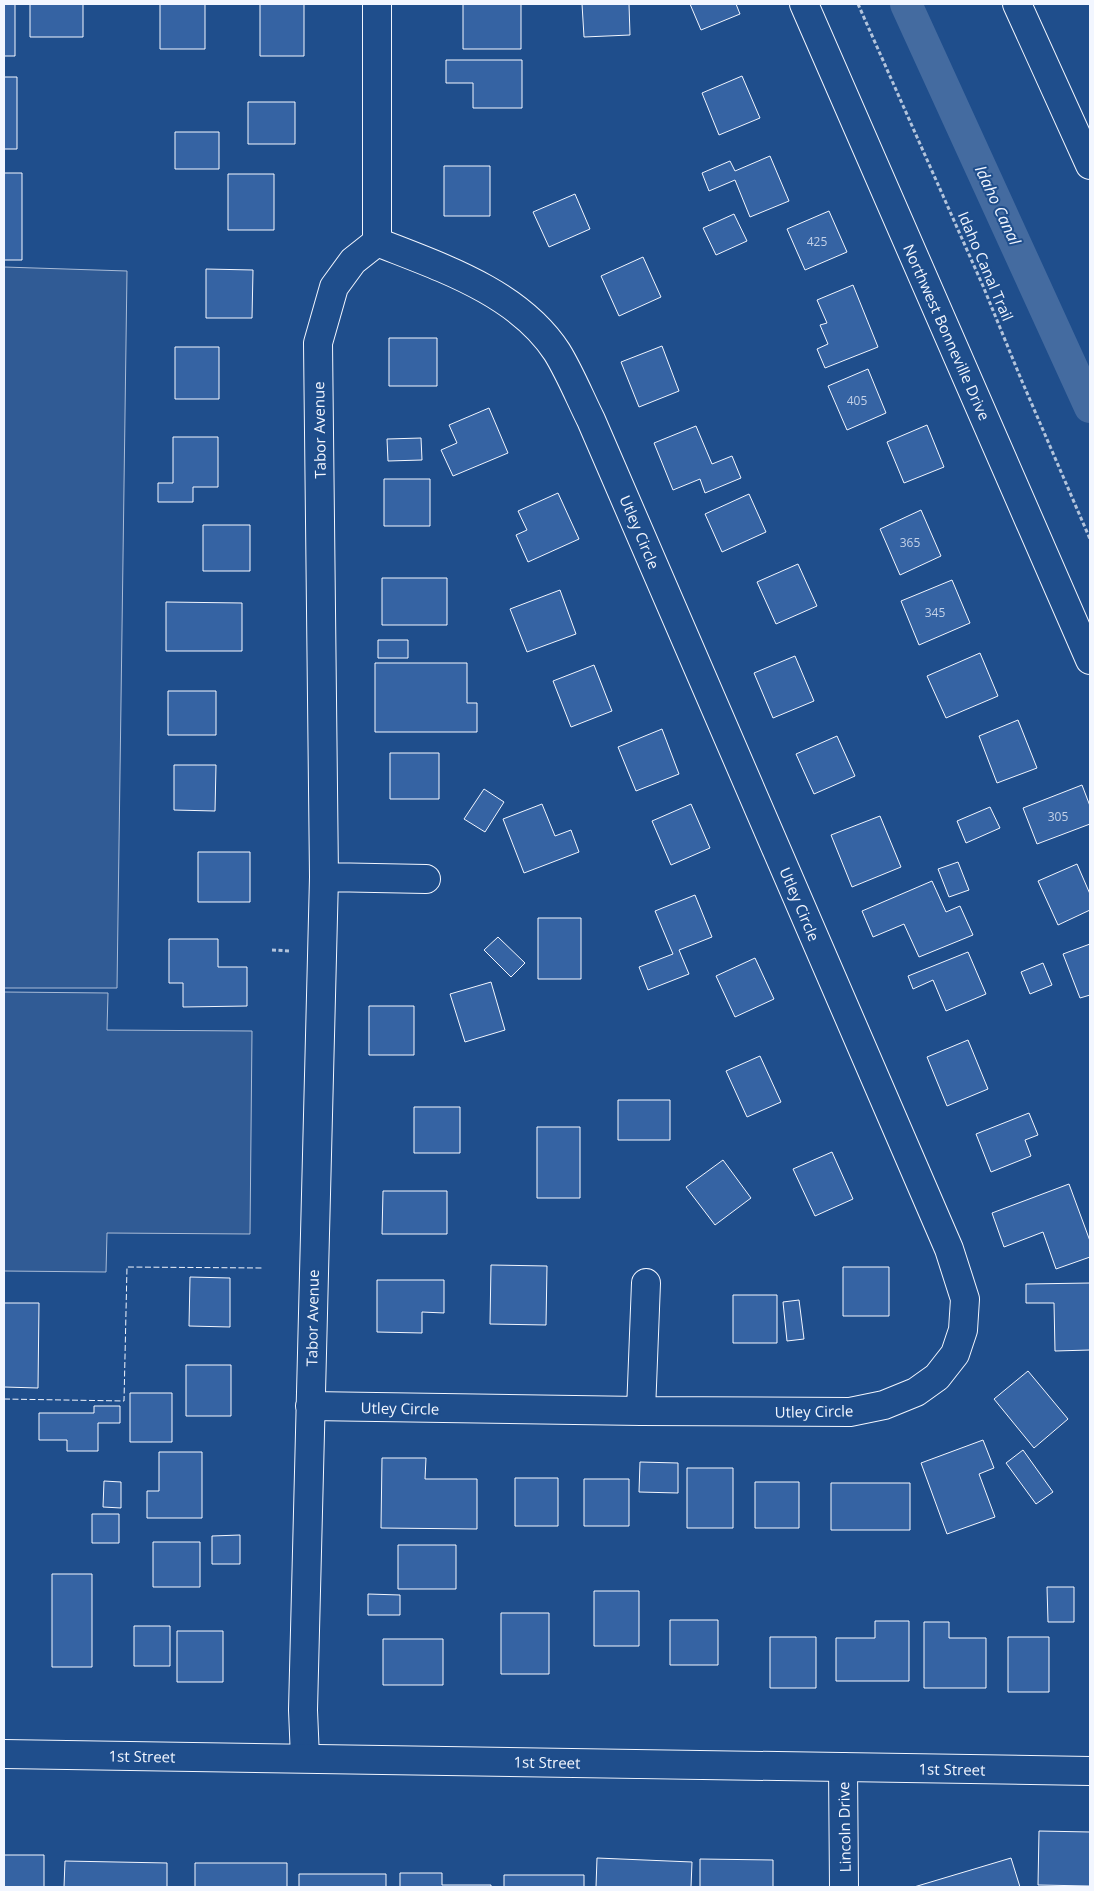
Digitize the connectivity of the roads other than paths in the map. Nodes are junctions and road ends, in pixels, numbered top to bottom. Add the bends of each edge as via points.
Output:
1 (377, 4) edge
2 (804, 4) edge
3 (1017, 4) edge
4 (1090, 165) edge
5 (377, 242) junction
6 (1090, 660) edge
7 (324, 877) junction
8 (426, 879) dead end
9 (646, 1282) dead end
10 (310, 1406) junction
11 (641, 1411) junction
12 (4, 1754) edge
13 (305, 1758) junction
14 (843, 1767) junction
15 (1090, 1771) edge
16 (844, 1887) edge

1 - 5 street
2 - 6 street, Northwest Bonneville Drive
3 - 4 street
5 - 7 street, Tabor Avenue via 353,261 334,287 318,343
5 - 11 street, Utley Circle via 468,279 527,317 556,352 595,429 949,1249 965,1298 963,1330 955,1354 937,1377 916,1392 884,1405 850,1412
7 - 8 street
7 - 10 street, Tabor Avenue
9 - 11 street
10 - 11 street, Utley Circle
10 - 13 street, Tabor Avenue via 303,1710
12 - 13 street, 1st Street
13 - 14 street, 1st Street
14 - 15 street, 1st Street
14 - 16 street, Lincoln Drive

